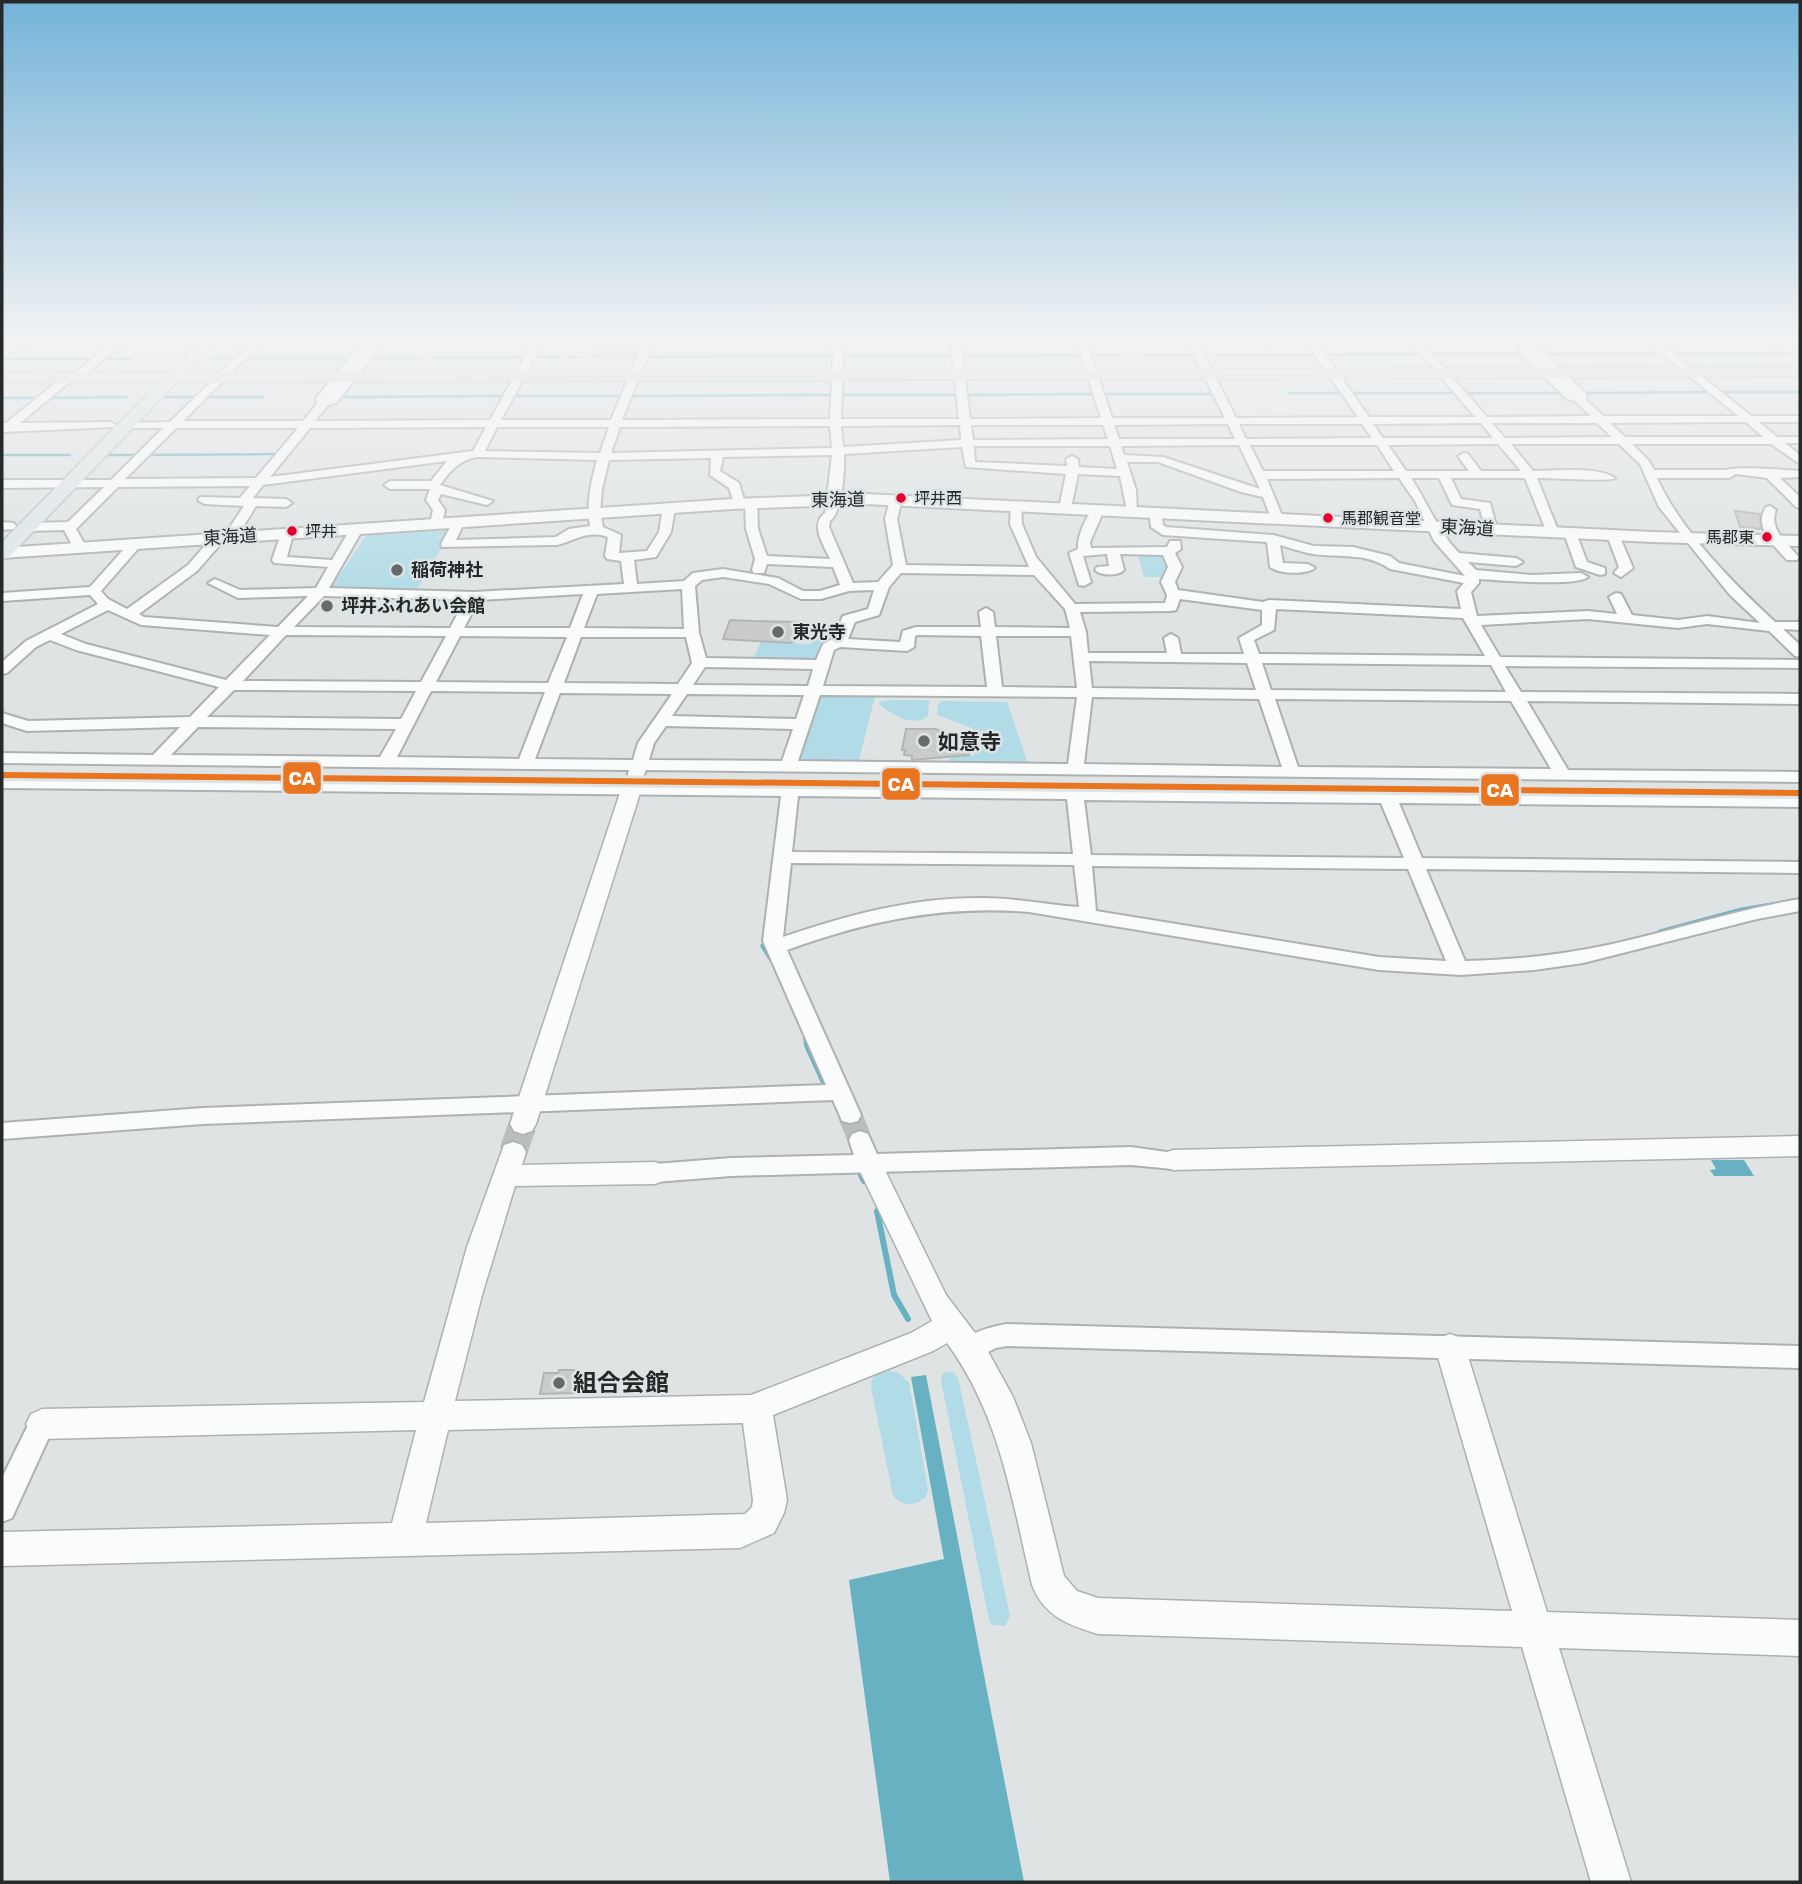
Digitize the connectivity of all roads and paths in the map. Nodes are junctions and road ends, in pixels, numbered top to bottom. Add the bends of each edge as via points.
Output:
1 (118, 425) junction
2 (173, 425) junction
3 (184, 425) edge
4 (306, 425) edge
5 (493, 425) edge
6 (616, 425) edge
7 (836, 425) edge
8 (965, 425) edge
9 (1108, 425) edge
10 (1234, 425) edge
11 (1368, 425) edge
12 (1487, 425) edge
13 (1605, 425) edge
14 (1756, 425) edge
15 (4, 428) edge
16 (1775, 440) junction
17 (1800, 440) edge
18 (1502, 441) junction
19 (1622, 441) junction
20 (1242, 442) junction
21 (1380, 442) junction
22 (967, 443) junction
23 (1068, 443) junction
24 (1114, 443) junction
25 (839, 451) junction
26 (477, 454) junction
27 (718, 454) junction
28 (462, 456) junction
29 (604, 457) junction
30 (1119, 458) junction
31 (1800, 460) edge
32 (1446, 469) junction
33 (1075, 471) junction
34 (1124, 473) junction
35 (1530, 474) junction
36 (1652, 474) junction
37 (1770, 474) junction
38 (1800, 474) edge
39 (1259, 475) junction
40 (1403, 475) junction
41 (1478, 475) junction
42 (1609, 478) dead end
43 (260, 482) junction
44 (114, 483) junction
45 (158, 483) junction
46 (2, 484) edge
47 (60, 484) junction
48 (390, 485) dead end
49 (436, 488) junction
50 (147, 494) dead end
51 (1268, 494) junction
52 (204, 500) dead end
53 (833, 500) junction
54 (896, 500) junction
55 (487, 501) dead end
56 (248, 502) junction
57 (286, 503) dead end
58 (745, 503) junction
59 (1800, 504) edge
60 (1017, 506) junction
61 (669, 508) junction
62 (1065, 508) junction
63 (1098, 509) junction
64 (1770, 510) dead end
65 (1133, 511) junction
66 (1155, 512) junction
67 (1277, 517) junction
68 (485, 521) junction
69 (595, 521) junction
70 (458, 523) junction
71 (436, 524) junction
72 (71, 526) junction
73 (1432, 526) junction
74 (10, 529) edge
75 (357, 529) junction
76 (1491, 529) junction
77 (1172, 533) junction
78 (1562, 533) junction
79 (287, 534) junction
80 (1613, 536) junction
81 (225, 538) junction
82 (1691, 538) junction
83 (1273, 539) junction
84 (1778, 540) junction
85 (137, 543) junction
86 (447, 544) junction
87 (475, 544) junction
88 (75, 547) junction
89 (1796, 549) edge
90 (1112, 550) junction
91 (1168, 551) junction
92 (1085, 552) junction
93 (2, 553) edge
94 (627, 557) junction
95 (1455, 557) junction
96 (438, 559) dead end
97 (762, 559) junction
98 (1516, 562) dead end
99 (840, 563) junction
100 (337, 564) junction
101 (1308, 568) dead end
102 (898, 569) junction
103 (1102, 570) dead end
104 (1038, 571) junction
105 (1600, 571) dead end
106 (1621, 573) dead end
107 (754, 577) junction
108 (1581, 577) dead end
109 (1472, 578) junction
110 (151, 580) dead end
111 (173, 582) junction
112 (1084, 582) dead end
113 (215, 583) dead end
114 (688, 585) junction
115 (882, 586) junction
116 (848, 587) junction
117 (631, 588) junction
118 (592, 590) junction
119 (94, 591) junction
120 (320, 592) junction
121 (1174, 594) junction
122 (474, 596) junction
123 (2, 597) edge
124 (1616, 597) dead end
125 (107, 605) junction
126 (1269, 607) junction
127 (1072, 608) junction
128 (986, 611) dead end
129 (130, 613) junction
130 (1470, 617) junction
131 (1627, 619) junction
132 (1772, 626) junction
133 (1800, 626) edge
134 (282, 630) junction
135 (456, 631) junction
136 (577, 632) junction
137 (988, 632) junction
138 (1079, 632) junction
139 (692, 633) junction
140 (48, 635) junction
141 (1171, 638) dead end
142 (838, 643) junction
143 (2, 650) edge
144 (19, 653) junction
145 (1800, 653) edge
146 (1083, 657) junction
147 (1175, 658) junction
148 (1254, 659) junction
149 (1495, 661) junction
150 (699, 662) junction
151 (1800, 664) edge
152 (821, 666) junction
153 (2, 670) edge
154 (229, 685) junction
155 (426, 686) junction
156 (555, 688) junction
157 (683, 689) junction
158 (811, 690) junction
159 (995, 692) junction
160 (1085, 692) junction
161 (1265, 694) junction
162 (1516, 696) junction
163 (1800, 699) edge
164 (2, 718) edge
165 (661, 721) junction
166 (193, 722) junction
167 (407, 724) junction
168 (800, 724) junction
169 (2, 758) edge
170 (158, 760) junction
171 (386, 762) junction
172 (526, 764) junction
173 (639, 766) junction
174 (788, 767) junction
175 (1075, 770) junction
176 (1292, 772) junction
177 (1563, 775) junction
178 (1800, 778) edge
179 (2, 783) edge
180 (631, 790) junction
181 (790, 792) junction
182 (1075, 794) junction
183 (1388, 798) junction
184 (1800, 802) edge
185 (783, 857) junction
186 (1083, 860) junction
187 (1415, 863) junction
188 (1800, 867) edge
189 (1800, 905) edge
190 (1086, 915) junction
191 (775, 947) junction
192 (1458, 968) junction
193 (841, 1092) junction
194 (531, 1102) junction
195 (850, 1115) tunnel mouth
196 (2, 1132) edge
197 (1800, 1146) edge
198 (513, 1151) junction
199 (865, 1151) junction
200 (1173, 1160) joint
201 (655, 1173) joint
202 (961, 1337) junction
203 (1450, 1348) junction
204 (1800, 1357) edge
205 (755, 1408) junction
206 (436, 1417) junction
207 (42, 1424) joint
208 (2, 1507) edge
209 (405, 1539) junction
210 (2, 1549) edge
211 (1535, 1630) junction
212 (1800, 1638) edge
213 (1611, 1882) edge

1 - 2 street
1 - 15 street
1 - 47 main road
2 - 3 street
2 - 44 street
4 - 43 street
5 - 26 street
6 - 29 street
7 - 25 street
8 - 22 street
9 - 24 street
10 - 20 street
11 - 21 street
12 - 18 street
13 - 19 street
14 - 16 street
16 - 17 street
16 - 19 street
16 - 31 street
18 - 19 street
18 - 21 street
18 - 35 street via 1520,455
19 - 36 street
20 - 21 street
20 - 24 street
20 - 39 street
21 - 40 street
22 - 23 street
22 - 25 street
22 - 33 street via 970,465
23 - 24 street
23 - 33 street
24 - 30 street
25 - 27 street
25 - 53 street
26 - 28 street
26 - 29 street
27 - 29 street
27 - 58 street via 714,472 735,486
28 - 43 street
28 - 49 street via 447,467
29 - 69 street via 596,483
30 - 34 street
30 - 51 street via 1159,459
32 - 40 street
32 - 41 street
32 - 41 street via 1466,460
32 - 76 street via 1456,502 1486,506
33 - 34 street
33 - 62 street
34 - 65 street
35 - 41 street
35 - 42 street
35 - 78 street
36 - 37 street via 1729,474 1733,470
36 - 82 street via 1658,496
37 - 38 street
37 - 59 street
39 - 40 street
39 - 51 street
40 - 73 street
43 - 45 street
43 - 56 street
44 - 45 street
44 - 47 street
44 - 72 street
45 - 50 street
46 - 47 street
47 - 74 main road
48 - 49 street
49 - 55 street
49 - 71 street via 432,500 439,510
51 - 67 street
52 - 56 street
53 - 54 main road, 東海道
53 - 58 main road, 東海道
53 - 99 street via 823,527
54 - 60 main road, 東海道
54 - 102 street via 891,519
56 - 57 street
56 - 81 street
58 - 61 main road, 東海道
58 - 97 street
60 - 62 main road, 東海道
60 - 104 street via 1015,520
61 - 69 main road, 東海道
61 - 94 street via 666,532 651,554
62 - 63 main road, 東海道
63 - 65 main road, 東海道
63 - 92 street via 1084,542
64 - 84 street via 1766,520
65 - 66 main road, 東海道
66 - 67 main road, 東海道
66 - 77 street via 1158,529
67 - 73 main road, 東海道
68 - 69 main road, 東海道
68 - 70 main road, 東海道
68 - 87 street
69 - 87 street via 557,541
69 - 94 street via 615,535 612,556
70 - 71 main road, 東海道
70 - 86 street
71 - 75 main road, 東海道
72 - 74 street
72 - 88 street via 78,543
73 - 76 main road, 東海道
73 - 95 street
74 - 93 main road
75 - 79 main road, 東海道
75 - 100 street
76 - 78 main road, 東海道
77 - 83 street
77 - 91 street via 1174,549
78 - 80 main road, 東海道
78 - 105 street via 1581,564
79 - 81 main road, 東海道
79 - 100 street via 279,560
80 - 82 main road, 東海道
80 - 106 street via 1626,568
81 - 85 main road, 東海道
81 - 111 street
82 - 84 main road, 東海道
82 - 132 street via 1742,601
83 - 101 street via 1277,567
83 - 109 street via 1314,550 1353,551 1395,566
84 - 89 main road, 東海道
85 - 88 main road, 東海道
85 - 119 street
86 - 87 street
86 - 96 street
88 - 93 main road, 東海道
90 - 91 street
90 - 92 street
90 - 103 street via 1117,570
91 - 121 street via 1175,567 1168,582
92 - 112 street via 1076,553
94 - 117 street
95 - 98 street
95 - 109 street
97 - 99 street
97 - 107 street
99 - 116 street
100 - 120 street
102 - 104 street
102 - 115 street
104 - 127 street
107 - 114 street via 704,575
107 - 116 street via 801,595
108 - 109 street
109 - 130 street via 1464,591
110 - 111 street
111 - 129 street
113 - 120 street via 238,594
114 - 117 street
114 - 139 street
115 - 116 street
115 - 142 street via 874,612 848,619
117 - 118 street
118 - 122 street
118 - 136 street
119 - 123 street
119 - 125 street
120 - 122 street
120 - 134 street
121 - 126 street
121 - 127 street via 1171,607
122 - 135 street
124 - 131 street
125 - 129 street
125 - 140 street
126 - 130 street via 1274,602
126 - 148 street via 1269,627 1247,638
127 - 138 street
128 - 137 street
129 - 134 street via 141,621
130 - 131 street via 1588,615
130 - 149 street
131 - 132 street
132 - 133 street
132 - 145 street
134 - 135 street
134 - 154 street
135 - 136 street
135 - 155 street
136 - 139 street
136 - 156 street
137 - 138 street
137 - 142 street via 916,631 908,634 907,648
137 - 159 street
138 - 146 street
139 - 150 street
140 - 144 street
140 - 154 street via 81,648
141 - 147 street
142 - 152 street via 828,647
143 - 144 street
144 - 153 street
146 - 147 street
146 - 160 street
147 - 148 street
148 - 149 street
148 - 161 street
149 - 151 street
149 - 162 street
150 - 152 street
150 - 157 street
152 - 158 street
154 - 155 street
154 - 166 street
155 - 156 street
155 - 167 street
156 - 157 street
156 - 172 street
157 - 158 street
157 - 165 street
158 - 159 street
158 - 168 street
159 - 160 street
160 - 161 street
160 - 175 street
161 - 162 street
161 - 176 street
162 - 163 street
162 - 177 street
164 - 166 street via 27,726
165 - 168 street
165 - 173 street
166 - 167 street
166 - 170 street
167 - 171 street
168 - 174 street
169 - 170 street
170 - 171 street
171 - 172 street
172 - 173 street
173 - 174 street
173 - 180 street
174 - 175 street
175 - 176 street
176 - 177 street
177 - 178 street
179 - 180 street
180 - 181 street
180 - 194 street
181 - 182 street
181 - 185 street
182 - 183 street
182 - 186 street
183 - 184 street
183 - 187 street
185 - 186 street
185 - 191 street
186 - 187 street
186 - 190 street
187 - 188 street
187 - 192 street
189 - 192 street via 1577,958
190 - 191 street via 1004,905 941,905
190 - 192 street via 1382,963
191 - 193 street
193 - 194 street
193 - 195 street
194 - 196 street via 203,1116
194 - 198 street
197 - 200 street
198 - 201 street
198 - 206 street
199 - 200 street
199 - 201 street
199 - 202 street via 928,1288
202 - 203 street
202 - 205 street via 922,1342
202 - 211 street via 987,1375 1007,1419 1045,1574 1056,1594 1075,1609 1098,1616
203 - 204 street
203 - 211 street
205 - 206 street
205 - 209 street via 770,1500 763,1522 752,1530
206 - 207 street
206 - 209 street
207 - 208 street
209 - 210 street
211 - 212 street
211 - 213 street

